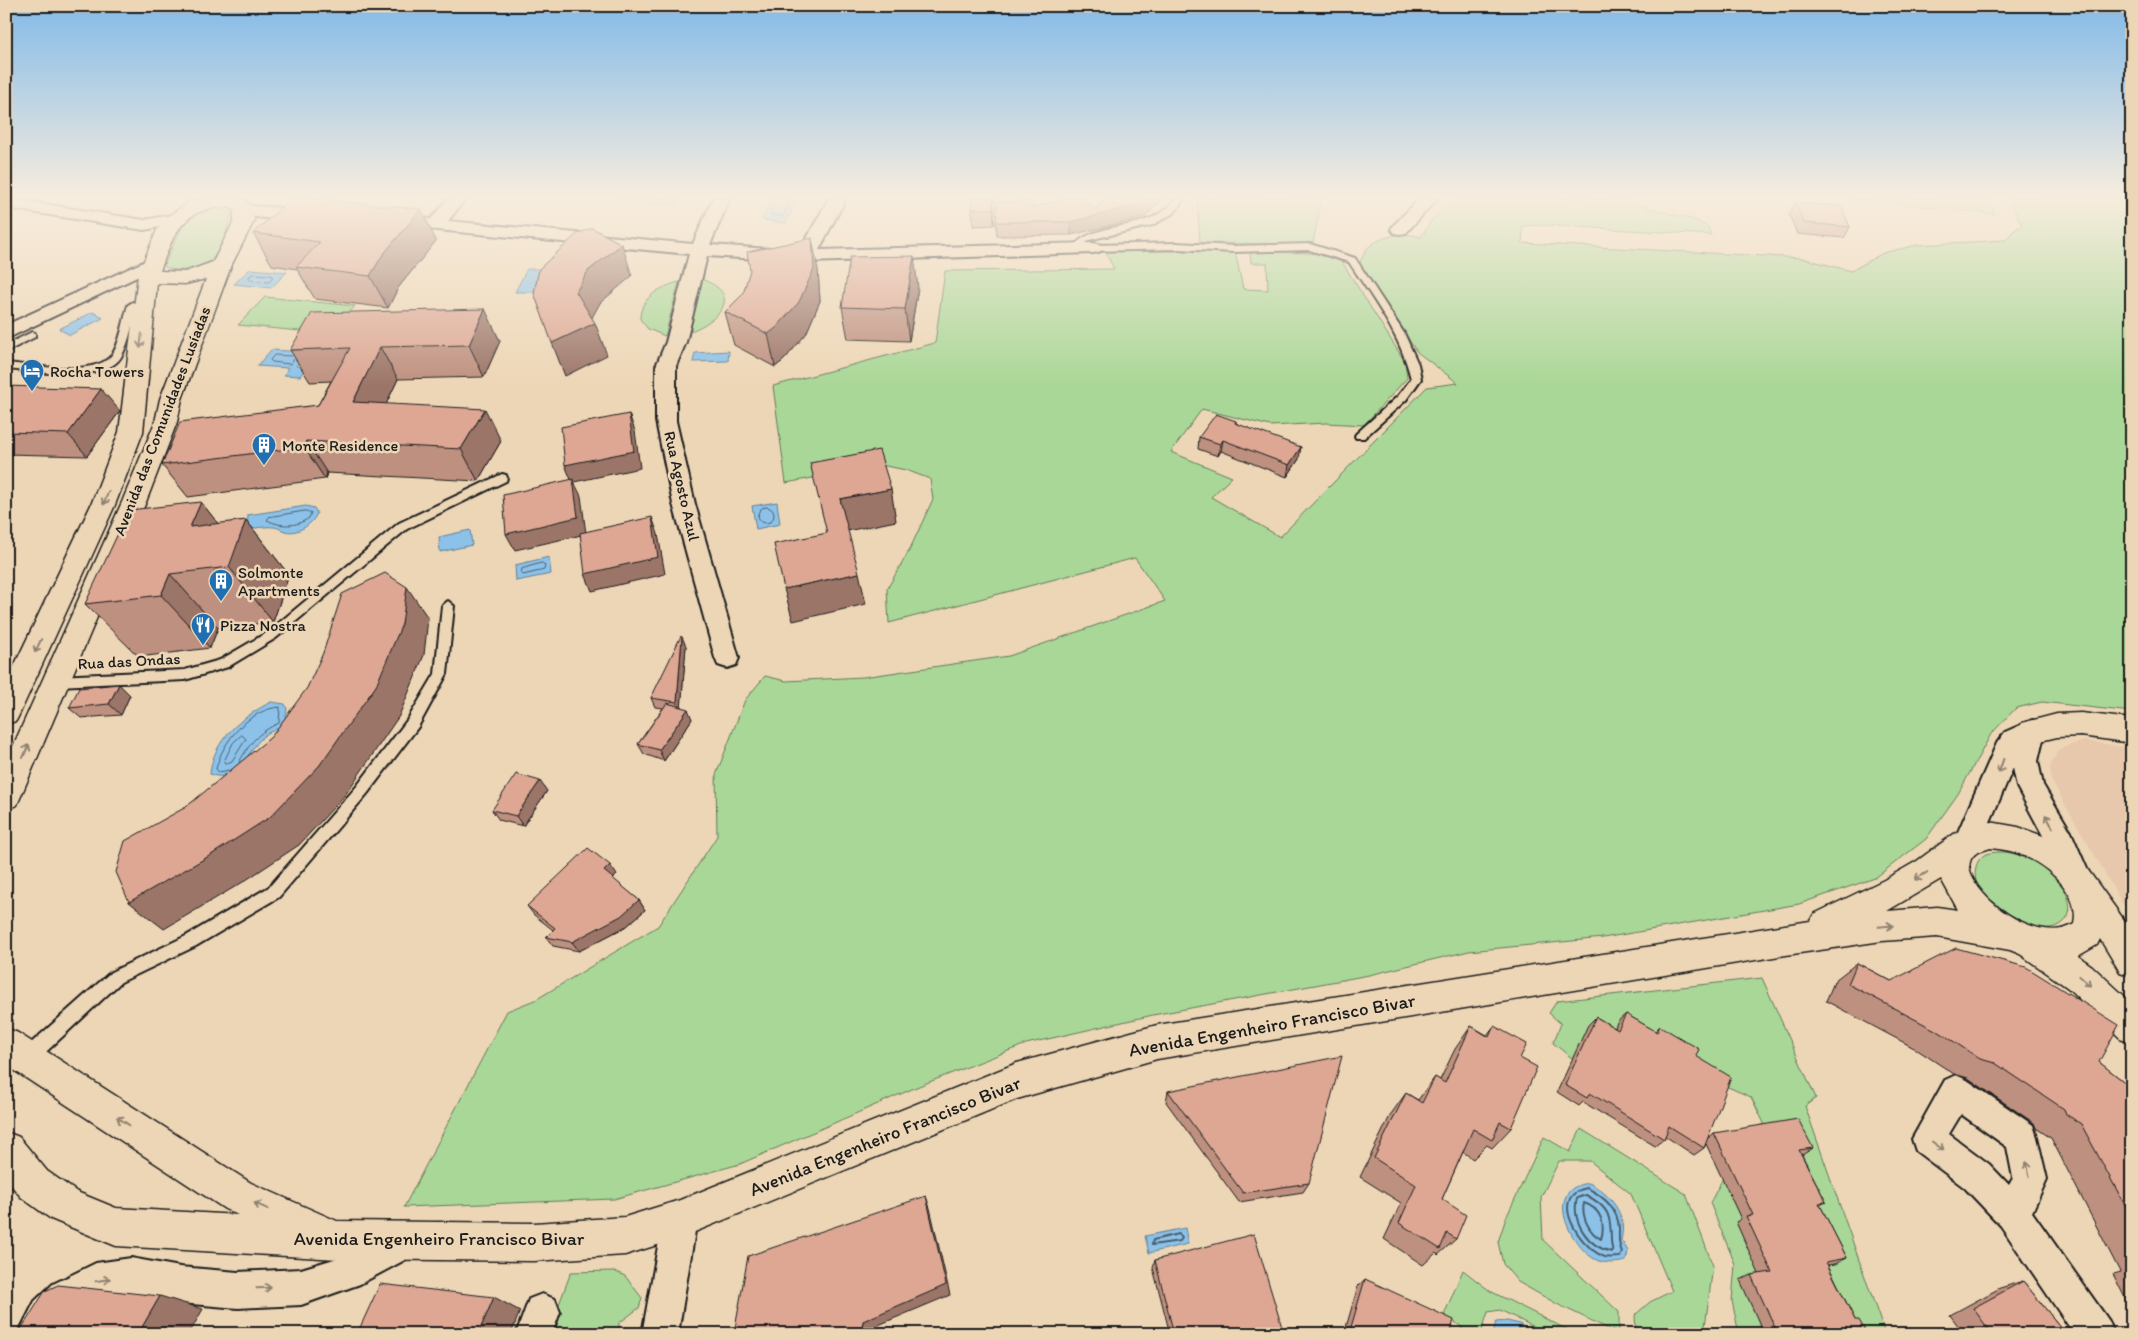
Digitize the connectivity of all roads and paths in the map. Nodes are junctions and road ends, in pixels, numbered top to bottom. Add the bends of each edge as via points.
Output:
1 (154, 261) edge
2 (224, 261) edge
3 (696, 261) edge
4 (1352, 261) edge
5 (221, 266) junction
6 (150, 270) junction
7 (133, 304) dead end
8 (6, 333) edge
9 (32, 335) dead end
10 (6, 349) edge
11 (6, 366) edge
12 (1360, 436) dead end
13 (502, 478) dead end
14 (448, 606) dead end
15 (727, 658) dead end
16 (56, 681) junction
17 (6, 713) edge
18 (2132, 731) edge
19 (2032, 732) junction
20 (6, 796) edge
21 (1964, 844) junction
22 (2083, 889) junction
23 (2020, 939) junction
24 (1786, 940) junction
25 (2132, 961) edge
26 (2132, 1026) edge
27 (17, 1052) edge
28 (6, 1150) edge
29 (2013, 1214) dead end
30 (680, 1219) junction
31 (338, 1240) junction
32 (406, 1240) junction
33 (37, 1327) edge
34 (660, 1334) edge
35 (2096, 1334) edge

1 - 6 street, Avenida das Comunidades Lusíadas
2 - 5 street, Avenida das Comunidades Lusíadas
3 - 15 street, Rua Agosto Azul via 676,342 666,366 666,421 684,504
4 - 12 lane via 1401,336 1416,379 1402,398
5 - 6 street via 200,275 173,280
5 - 16 street, Avenida das Comunidades Lusíadas via 145,475
6 - 8 street via 113,281
6 -> 17 street, Avenida das Comunidades Lusíadas via 131,432 103,505
7 - 11 lane via 116,357 108,363 86,371
9 - 10 lane
13 - 16 lane, Rua das Ondas via 403,526 272,635 224,664 185,675
14 - 27 lane via 441,674 413,723 362,790 274,892 191,941 116,977
20 -> 16 street, Avenida das Comunidades Lusíadas
18 - 19 street via 2073,723 2049,725
19 -> 21 street via 2014,740 2006,751
22 -> 19 street via 2061,841 2030,787 2025,761
21 - 22 street via 1990,835 2022,840 2060,862
21 - 23 street via 1955,856 1954,871 1968,902 1980,914
21 -> 24 street via 1897,891
22 - 23 street via 2092,915 2091,926 2082,938 2068,945 2048,947
22 - 25 street
24 -> 23 street via 1882,926 1937,922 1980,928
23 -> 26 street via 2080,977
24 - 30 street, Avenida Engenheiro Francisco Bivar via 1157,1042 1017,1081
31 -> 27 street via 238,1196
28 - 31 street, Avenida Engenheiro Francisco Bivar via 34,1184 64,1206 116,1227
29 - 35 street
30 - 32 street, Avenida Engenheiro Francisco Bivar via 624,1236 534,1242
30 - 34 street
31 - 32 street, Avenida Engenheiro Francisco Bivar
33 -> 32 street via 66,1296 96,1281 131,1276 180,1285 238,1290 301,1287 348,1272

